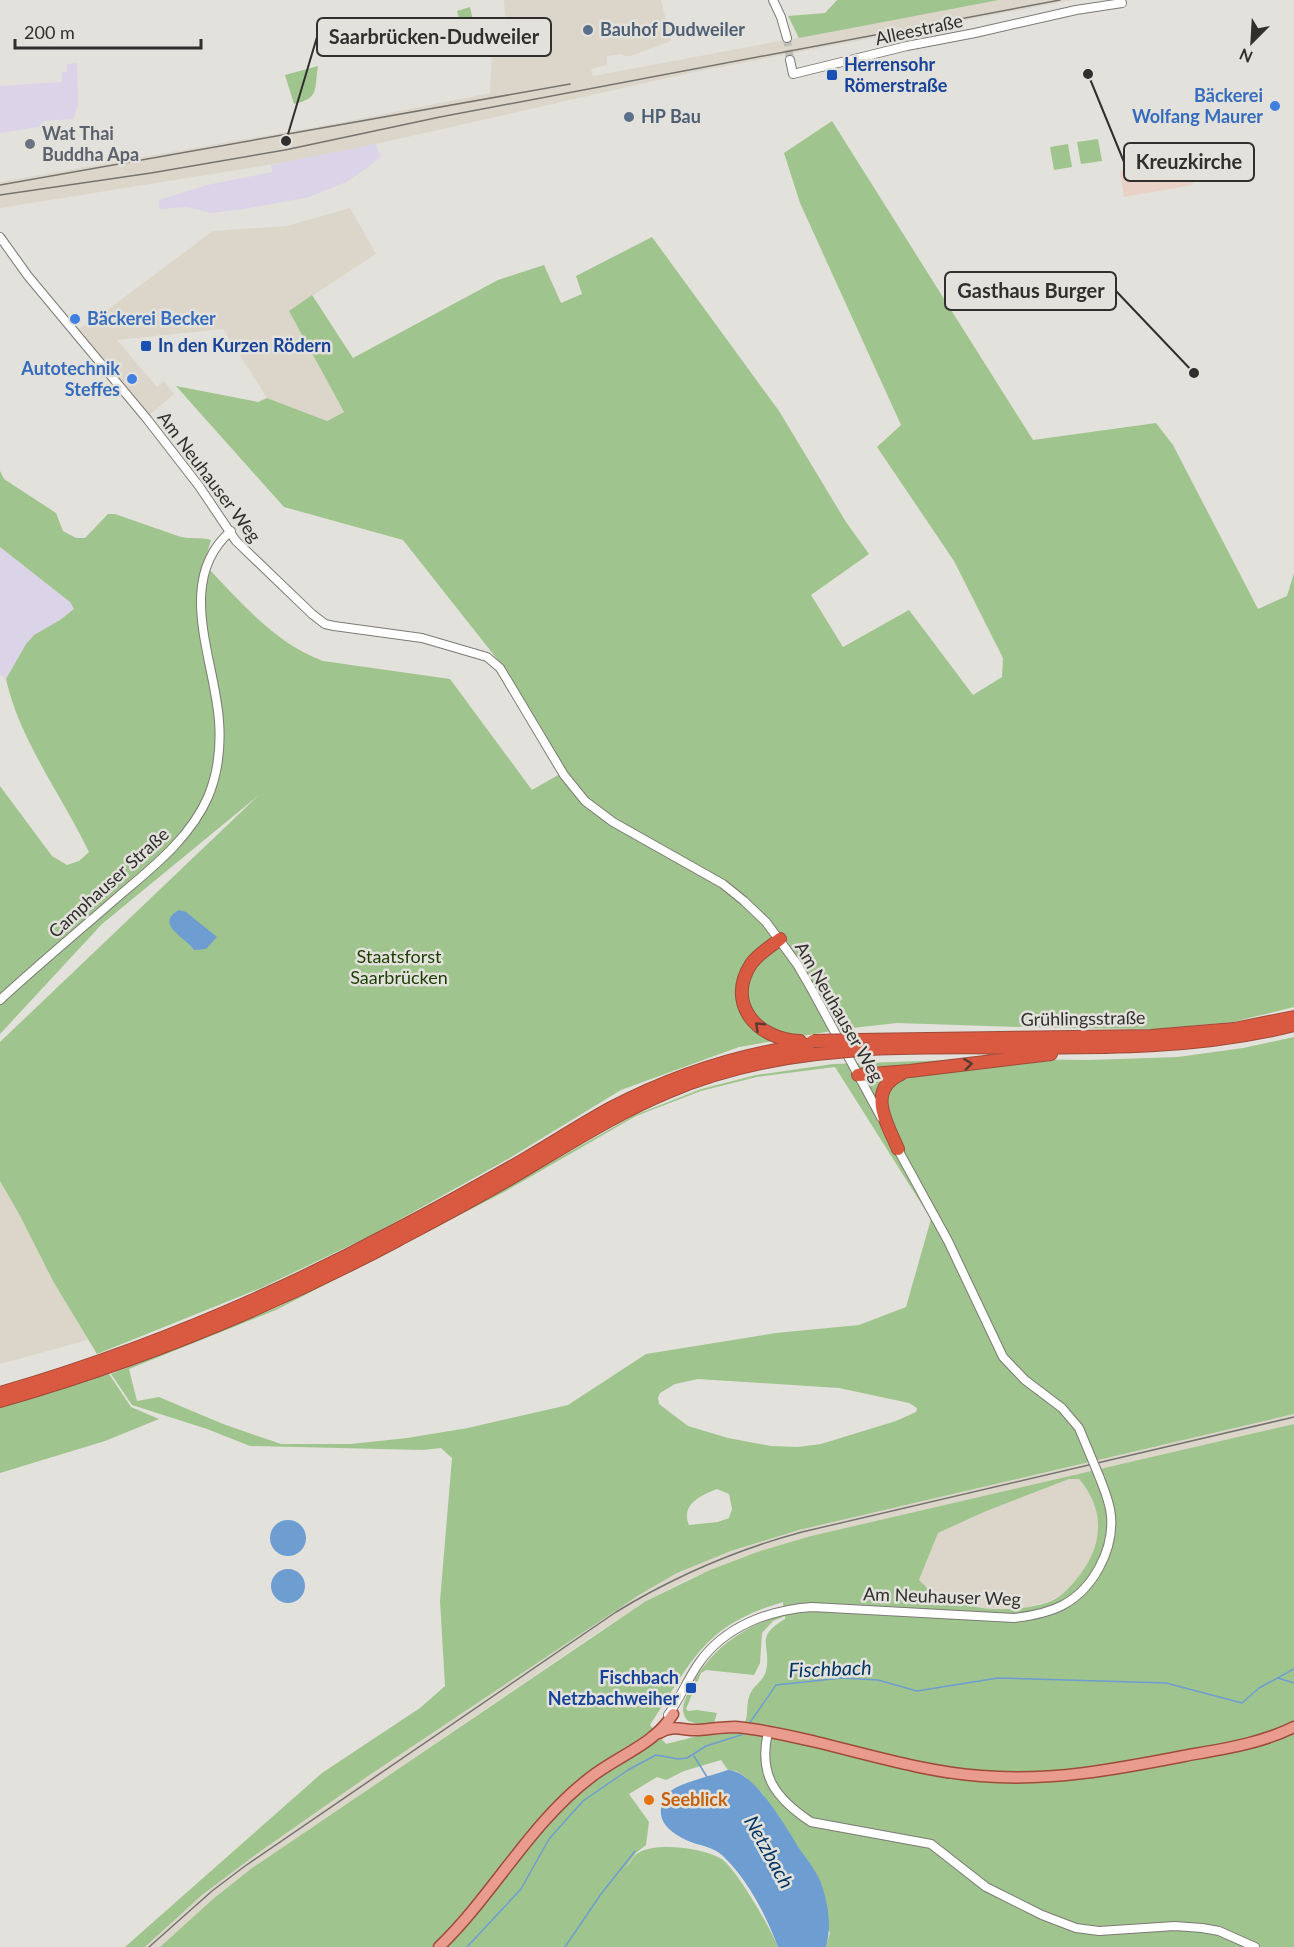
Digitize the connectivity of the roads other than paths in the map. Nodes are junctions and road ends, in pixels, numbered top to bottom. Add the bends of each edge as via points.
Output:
1 (773, 0) edge
2 (1122, 3) dead end
3 (787, 38) tunnel mouth
4 (790, 60) dead end
5 (0, 237) edge
6 (231, 531) junction
7 (780, 939) junction
8 (0, 1000) edge
9 (1294, 1017) edge
10 (1294, 1025) edge
11 (871, 1044) junction
12 (814, 1046) junction
13 (1099, 1047) junction
14 (910, 1071) junction
15 (858, 1075) junction
16 (898, 1149) junction
17 (0, 1393) edge
18 (0, 1401) edge
19 (671, 1718) junction
20 (1294, 1726) edge
21 (768, 1732) junction
22 (641, 1745) junction
23 (439, 1947) edge
24 (1255, 1947) edge

1 - 3 street
2 - 4 street, Alleestraße via 907,46 793,74
5 - 6 street, Am Neuhauser Weg via 147,419
6 - 7 street, Am Neuhauser Weg via 246,552 325,624 422,638 493,662 506,677 564,775 585,801 613,822 723,884
6 - 8 street, Camphauser Straße via 210,558 201,595 220,735 215,776 207,798 190,826 159,862
12 -> 7 highway via 767,1034 752,1020 743,1000 744,979 753,963
7 - 15 street, Am Neuhauser Weg via 813,990
9 - 11 highway, Grühlingsstraße via 1234,1029 1151,1036
10 - 13 highway via 1199,1042
11 - 12 highway, bridge
11 - 12 highway, bridge via 856,1040
11 - 13 highway
12 - 17 highway via 737,1059 665,1083 612,1108 392,1233 291,1282 205,1320
12 - 18 highway via 670,1091 616,1116 396,1241 208,1329
14 -> 13 highway
14 - 15 highway
14 - 16 highway via 889,1081 881,1101
15 - 16 street, Am Neuhauser Weg
16 - 19 street, Am Neuhauser Weg, bridge via 948,1241 1003,1357 1025,1380 1062,1408 1079,1428 1106,1494 1111,1517 1104,1558 1091,1580 1063,1604 1037,1614 1014,1617 791,1609 751,1621 724,1637 700,1661
19 - 21 main road via 699,1730 740,1728
19 - 22 main road
19 - 22 main road via 666,1729
20 - 21 main road via 1253,1742 1139,1765 1016,1779 943,1771
21 - 24 street via 764,1760 769,1780 787,1803 811,1822 931,1844 986,1887 1076,1928 1202,1928
22 - 23 main road via 594,1774 559,1804 480,1904

